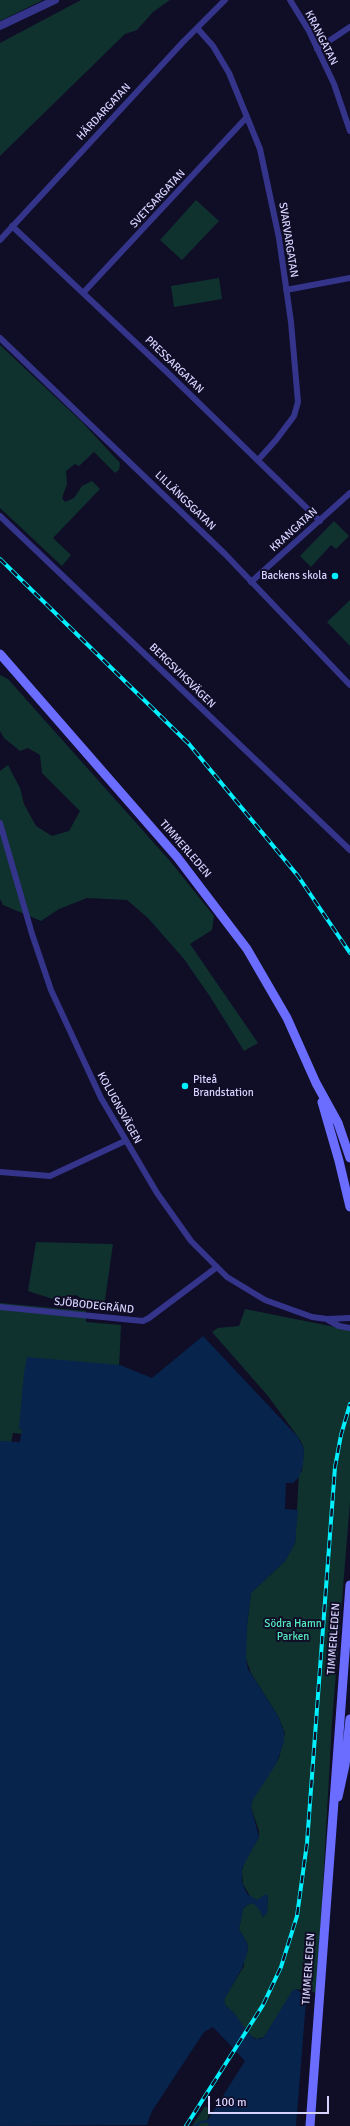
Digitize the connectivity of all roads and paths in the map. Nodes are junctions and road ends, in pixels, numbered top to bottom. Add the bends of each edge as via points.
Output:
1 (55, 0) edge
2 (225, 0) edge
3 (290, 0) edge
4 (0, 26) edge
5 (350, 27) edge
6 (197, 28) junction
7 (317, 49) junction
8 (246, 118) junction
9 (350, 131) edge
10 (12, 226) junction
11 (0, 240) edge
12 (350, 278) edge
13 (286, 290) junction
14 (83, 293) junction
15 (0, 338) edge
16 (258, 460) junction
17 (350, 493) edge
18 (0, 516) edge
19 (320, 521) junction
20 (251, 582) junction
21 (0, 654) edge
22 (350, 685) edge
23 (0, 823) edge
24 (349, 848) edge
25 (316, 1083) junction
26 (125, 1140) junction
27 (350, 1158) edge
28 (0, 1172) edge
29 (350, 1207) edge
30 (217, 1267) junction
31 (0, 1307) edge
32 (350, 1318) edge
33 (327, 1319) junction
34 (350, 1328) edge
35 (350, 1585) edge
36 (349, 1635) edge
37 (348, 1657) edge
38 (350, 1719) edge
39 (334, 1814) junction
40 (310, 2126) edge

1 - 4 street
2 - 6 street, HÄRDARGATAN
3 - 7 street, KRANGATAN
5 - 7 street
6 - 8 street, SVARVARGATAN via 213,46 228,73
6 - 10 street, HÄRDARGATAN
7 - 9 street, KRANGATAN via 334,84
8 - 13 street, SVARVARGATAN via 260,149 269,187
8 - 14 street, SVETSARGATAN
10 - 11 street, HÄRDARGATAN
10 - 14 street, PRESSARGATAN
12 - 13 street
13 - 16 street, SVARVARGATAN via 298,402 294,416
14 - 16 street, PRESSARGATAN
15 - 20 street, LILLÄNGSGATAN
16 - 19 street, PRESSARGATAN
17 - 19 street, KRANGATAN
18 - 24 street, BERGSVIKSVÄGEN
19 - 20 street, KRANGATAN
20 - 22 street, LILLÄNGSGATAN
21 - 25 main road, TIMMERLEDEN via 203,888 247,949 287,1018
23 - 26 street, KOLUGNSVÄGEN via 51,990 89,1074
25 - 27 main road, TIMMERLEDEN via 338,1123
25 - 29 main road, TIMMERLEDEN
26 - 28 street via 50,1176
26 - 30 street, KOLUGNSVÄGEN via 157,1193 191,1241
30 - 31 street, SJÖBODEGRÄND via 143,1320
30 - 33 street, KOLUGNSVÄGEN via 227,1277 265,1300
32 - 33 street, KOLUGNSVÄGEN
33 - 34 street, KOLUGNSVÄGEN via 339,1326
35 - 36 main road, TIMMERLEDEN
36 - 37 main road, TIMMERLEDEN
37 - 39 main road, TIMMERLEDEN via 336,1768
38 - 39 main road, TIMMERLEDEN via 341,1785
39 - 40 main road, TIMMERLEDEN via 325,1904

